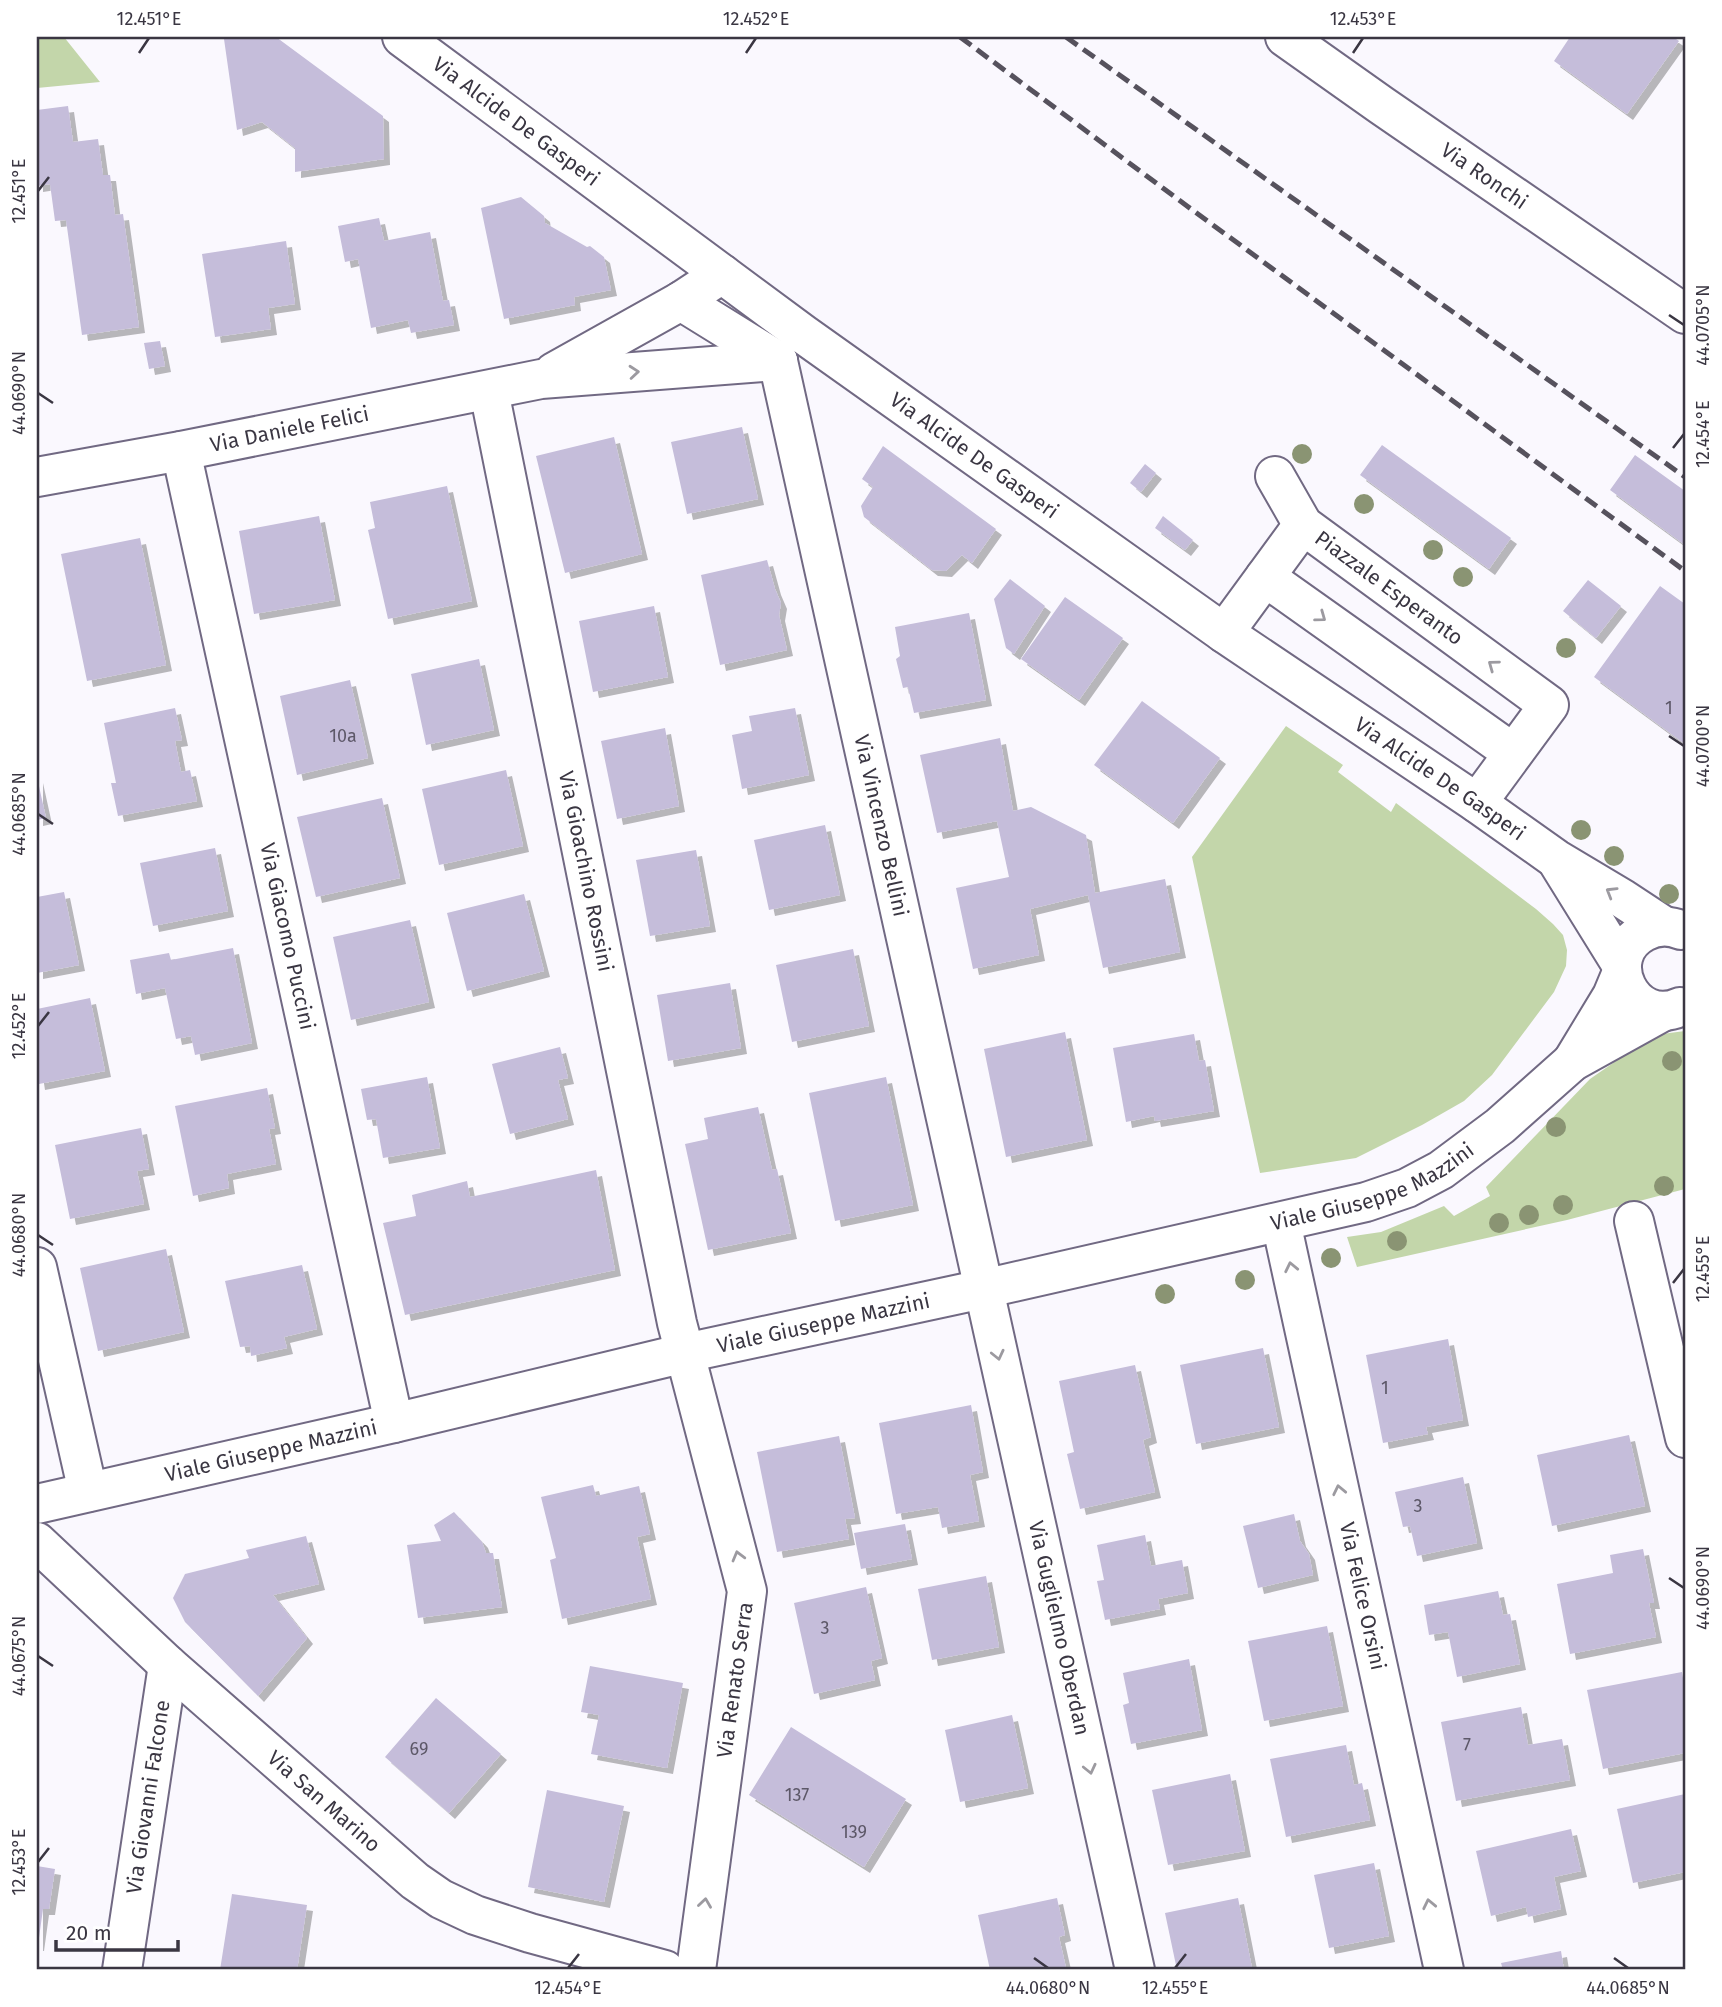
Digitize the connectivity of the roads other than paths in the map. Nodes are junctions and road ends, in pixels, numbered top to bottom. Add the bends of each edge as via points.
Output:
1 (402, 37) edge
2 (1285, 37) edge
3 (722, 274) junction
4 (681, 302) junction
5 (1685, 314) edge
6 (790, 348) junction
7 (541, 379) junction
8 (489, 391) junction
9 (181, 451) junction
10 (1275, 475) dead end
11 (37, 477) edge
12 (1303, 525) junction
13 (1265, 578) junction
14 (1224, 633) junction
15 (1513, 753) junction
16 (1477, 803) junction
17 (1556, 859) junction
18 (1675, 930) edge
19 (1622, 968) junction
20 (1680, 1006) edge
21 (1572, 1062) junction
22 (1634, 1221) dead end
23 (1281, 1222) junction
24 (37, 1267) edge
25 (983, 1289) junction
26 (685, 1353) junction
27 (394, 1423) junction
28 (1685, 1438) edge
29 (88, 1492) junction
30 (37, 1504) edge
31 (37, 1542) edge
32 (168, 1665) junction
33 (122, 1970) edge
34 (665, 1970) edge
35 (696, 1970) edge
36 (1135, 1970) edge
37 (1444, 1970) edge

1 - 3 street, Via Alcide De Gasperi
2 - 5 street, Via Ronchi
3 - 4 street, Via Daniele Felici
3 - 6 street, Via Alcide De Gasperi
4 - 6 street via 727,328
4 - 7 street, Via Daniele Felici
7 -> 6 street, Via Daniele Felici
6 - 14 street, Via Alcide De Gasperi
6 - 25 street, Via Vincenzo Bellini
7 - 8 street, Via Daniele Felici
8 - 9 street, Via Daniele Felici
8 - 26 street, Via Gioachino Rossini
9 - 11 street, Via Daniele Felici
9 - 27 street, Via Giacomo Puccini
10 - 12 street
12 - 13 street, Piazzale Esperanto
15 -> 12 street, Piazzale Esperanto via 1549,705
13 - 14 street, Piazzale Esperanto
13 -> 15 street
14 - 16 street, Via Alcide De Gasperi
15 - 16 street
16 - 17 street, Via Alcide De Gasperi
18 -> 17 street, Via Alcide De Gasperi
17 - 19 street, Via Alcide De Gasperi
18 - 19 street, Viale Giuseppe Mazzini via 1651,928 1640,933 1625,952
19 - 20 street, Via Alcide De Gasperi via 1625,984 1641,1004 1652,1009
19 - 21 street, Viale Giuseppe Mazzini via 1612,996
20 - 21 street, Viale Giuseppe Mazzini
21 - 23 street, Viale Giuseppe Mazzini via 1500,1126 1441,1170 1366,1202
22 - 28 street
23 - 25 street, Viale Giuseppe Mazzini
37 -> 23 street, Via Felice Orsini
24 - 29 street
25 - 26 street, Viale Giuseppe Mazzini
25 -> 36 street, Via Guglielmo Oberdan
26 - 27 street, Viale Giuseppe Mazzini
35 -> 26 street, Via Renato Serra via 747,1591
27 - 29 street, Viale Giuseppe Mazzini
29 - 30 street, Viale Giuseppe Mazzini
31 - 32 street, Via San Marino
32 - 33 street, Via Giovanni Falcone
32 - 34 street, Via San Marino via 441,1899 530,1933

